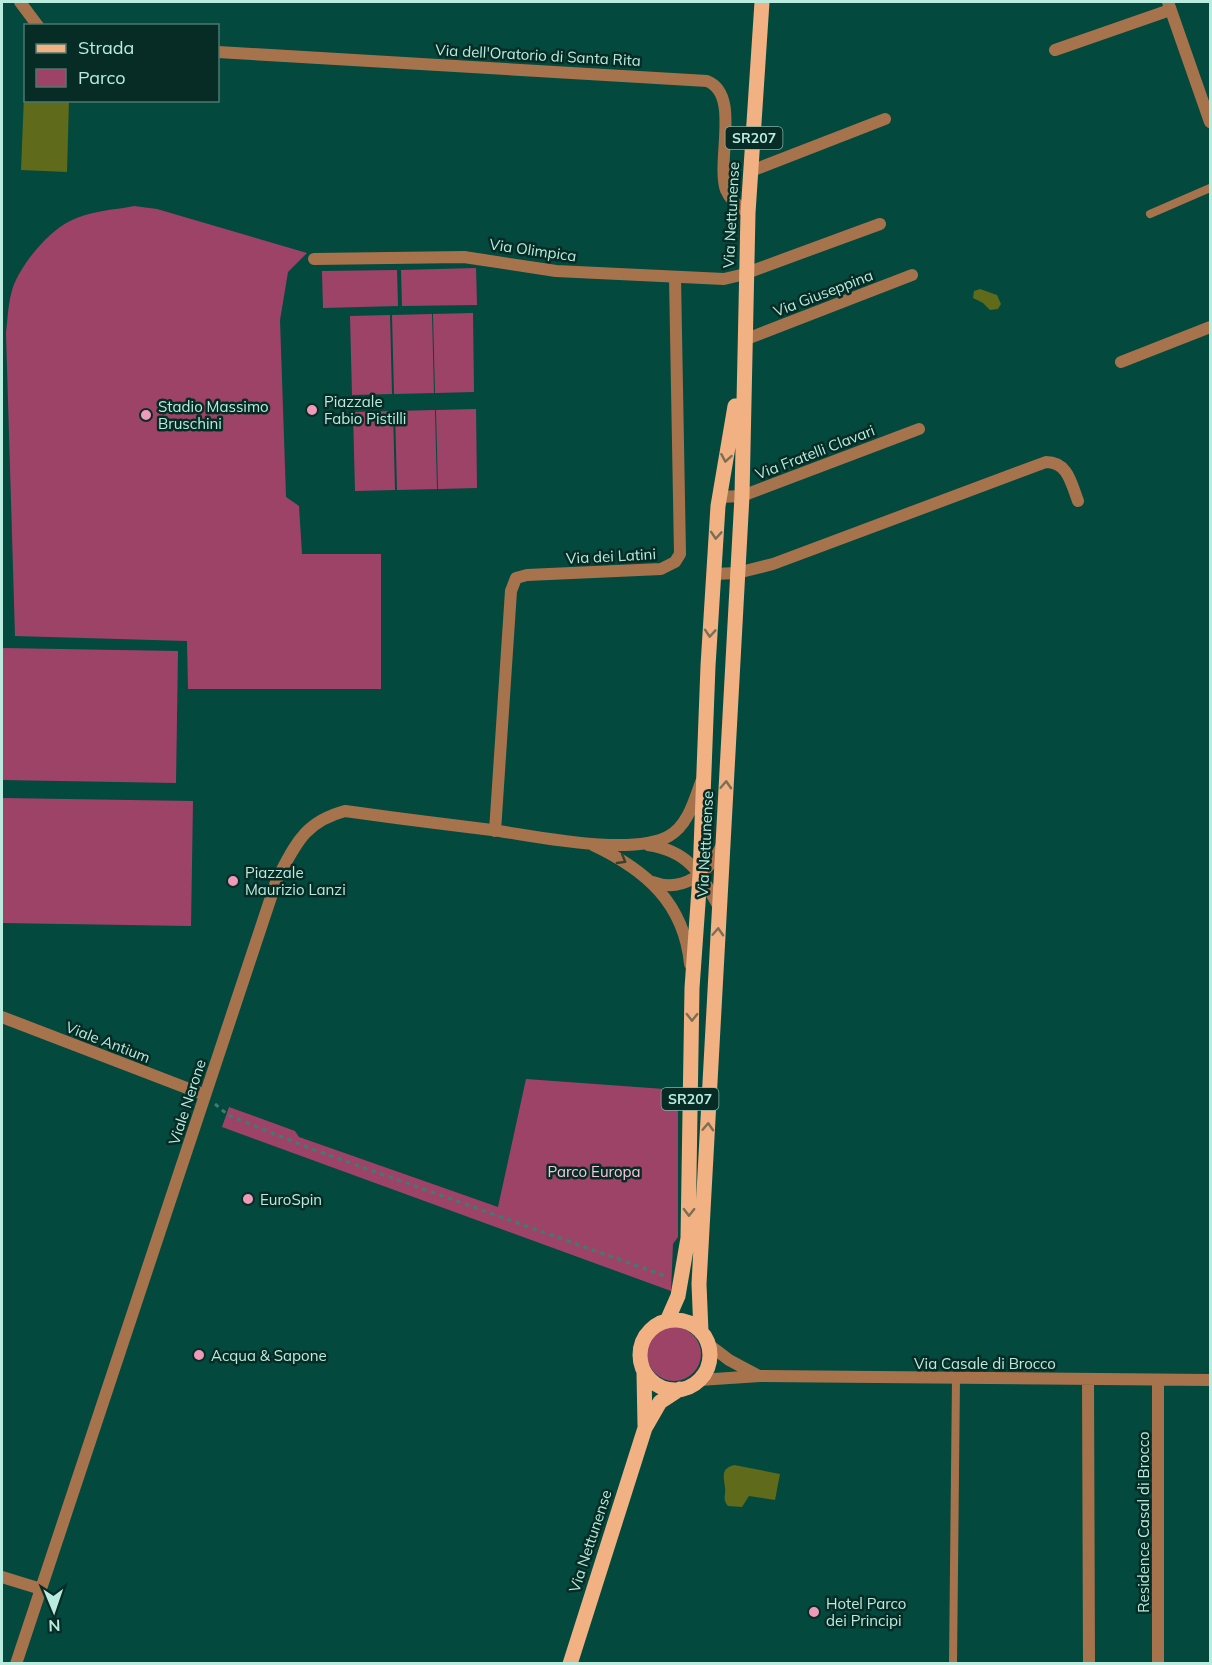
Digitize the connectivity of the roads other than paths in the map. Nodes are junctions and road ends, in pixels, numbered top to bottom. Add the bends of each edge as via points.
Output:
1 (20, 2) edge
2 (762, 2) edge
3 (1169, 6) edge
4 (36, 24) edge
5 (1055, 50) dead end
6 (219, 52) edge
7 (885, 118) dead end
8 (1210, 122) edge
9 (751, 171) junction
10 (1210, 188) edge
11 (748, 213) junction
12 (1150, 214) dead end
13 (880, 224) dead end
14 (314, 259) dead end
15 (746, 274) junction
16 (912, 275) dead end
17 (675, 277) junction
18 (1210, 327) edge
19 (744, 340) junction
20 (743, 359) junction
21 (1121, 362) dead end
22 (919, 429) dead end
23 (742, 496) junction
24 (720, 497) junction
25 (1078, 501) dead end
26 (737, 573) junction
27 (714, 574) junction
28 (702, 780) junction
29 (495, 831) junction
30 (589, 843) junction
31 (638, 843) junction
32 (723, 843) junction
33 (700, 875) junction
34 (652, 882) junction
35 (719, 907) junction
36 (692, 988) junction
37 (2, 1017) edge
38 (205, 1095) junction
39 (667, 1321) junction
40 (704, 1338) junction
41 (644, 1373) junction
42 (760, 1376) junction
43 (956, 1378) junction
44 (1088, 1379) junction
45 (699, 1380) junction
46 (1158, 1380) junction
47 (1210, 1380) edge
48 (680, 1389) junction
49 (645, 1428) junction
50 (2, 1577) edge
51 (40, 1589) junction
52 (16, 1664) edge
53 (570, 1664) edge
54 (953, 1664) edge
55 (1089, 1664) edge
56 (1158, 1664) edge

1 - 4 street
2 - 9 main road, Via Nettunense / SR207
3 - 5 street
3 - 8 street
6 - 11 street, Via dell'Oratorio di Santa Rita via 707,81 717,86 724,103 725,188
7 - 9 street
9 - 11 main road, Via Nettunense / SR207
10 - 12 lane
11 - 15 main road, Via Nettunense / SR207
13 - 15 street, Via Olimpica
14 - 17 street, Via Olimpica via 476,257 556,271
15 - 17 street, Via Olimpica via 724,279
15 - 19 main road, Via Nettunense / SR207
16 - 19 street, Via Giuseppina
17 - 29 street, Via dei Latini via 680,554 675,562 661,569 516,578 511,591
18 - 21 street
19 - 20 main road, Via Nettunense / SR207
20 - 23 main road, Via Nettunense / SR207
20 -> 24 main road, Via Nettunense / SR207
22 - 23 street, Via Fratelli Clavari
23 - 24 street, Via Fratelli Clavari
23 - 26 main road, Via Nettunense / SR207
24 -> 27 main road, Via Nettunense / SR207
25 - 26 street via 1065,469 1058,463 1046,462 773,564
26 - 27 street
32 -> 26 main road, Via Nettunense / SR207
27 -> 28 main road, Via Nettunense / SR207
28 - 31 street, Viale Nerone via 690,812 676,831 666,838
28 - 33 main road, Via Nettunense / SR207
29 - 30 street, Viale Nerone
29 - 38 street, Viale Nerone via 345,812 326,816 311,826 299,839 277,879
30 - 31 street, Viale Nerone
30 -> 34 street, Viale Nerone
31 - 33 street, Viale Nerone via 680,853
32 - 33 street
32 - 35 main road, Via Nettunense / SR207
33 - 34 street via 672,886
33 - 35 street, Viale Nerone
33 - 36 main road, Via Nettunense / SR207
34 - 36 street, Viale Nerone via 682,929
40 -> 35 main road, Via Nettunense / SR207 via 699,1284
36 -> 39 main road, Via Nettunense / SR207 via 689,1223 681,1282
37 - 38 street, Viale Antium
38 - 51 street, Viale Nerone
39 - 40 main road via 685,1322
39 - 41 main road, Via Nettunense via 657,1325 642,1341 640,1363
40 - 42 street, Via Casale di Brocco via 729,1360
40 - 45 main road, Via Nettunense / SR207 via 708,1363
41 - 48 main road via 660,1386
41 - 49 main road, Via Nettunense
42 - 43 street, Via Casale di Brocco
42 - 45 street, Via Casale di Brocco
43 - 44 street, Via Casale di Brocco
43 - 54 lane
44 - 46 street, Via Casale di Brocco
44 - 55 street
45 - 48 main road, Via Nettunense
46 - 47 street, Via Casale di Brocco
46 - 56 street, Residence Casal di Brocco
48 - 49 main road, Via Nettunense via 660,1402
49 - 53 main road, Via Nettunense
50 - 51 street
51 - 52 street, Viale Nerone

